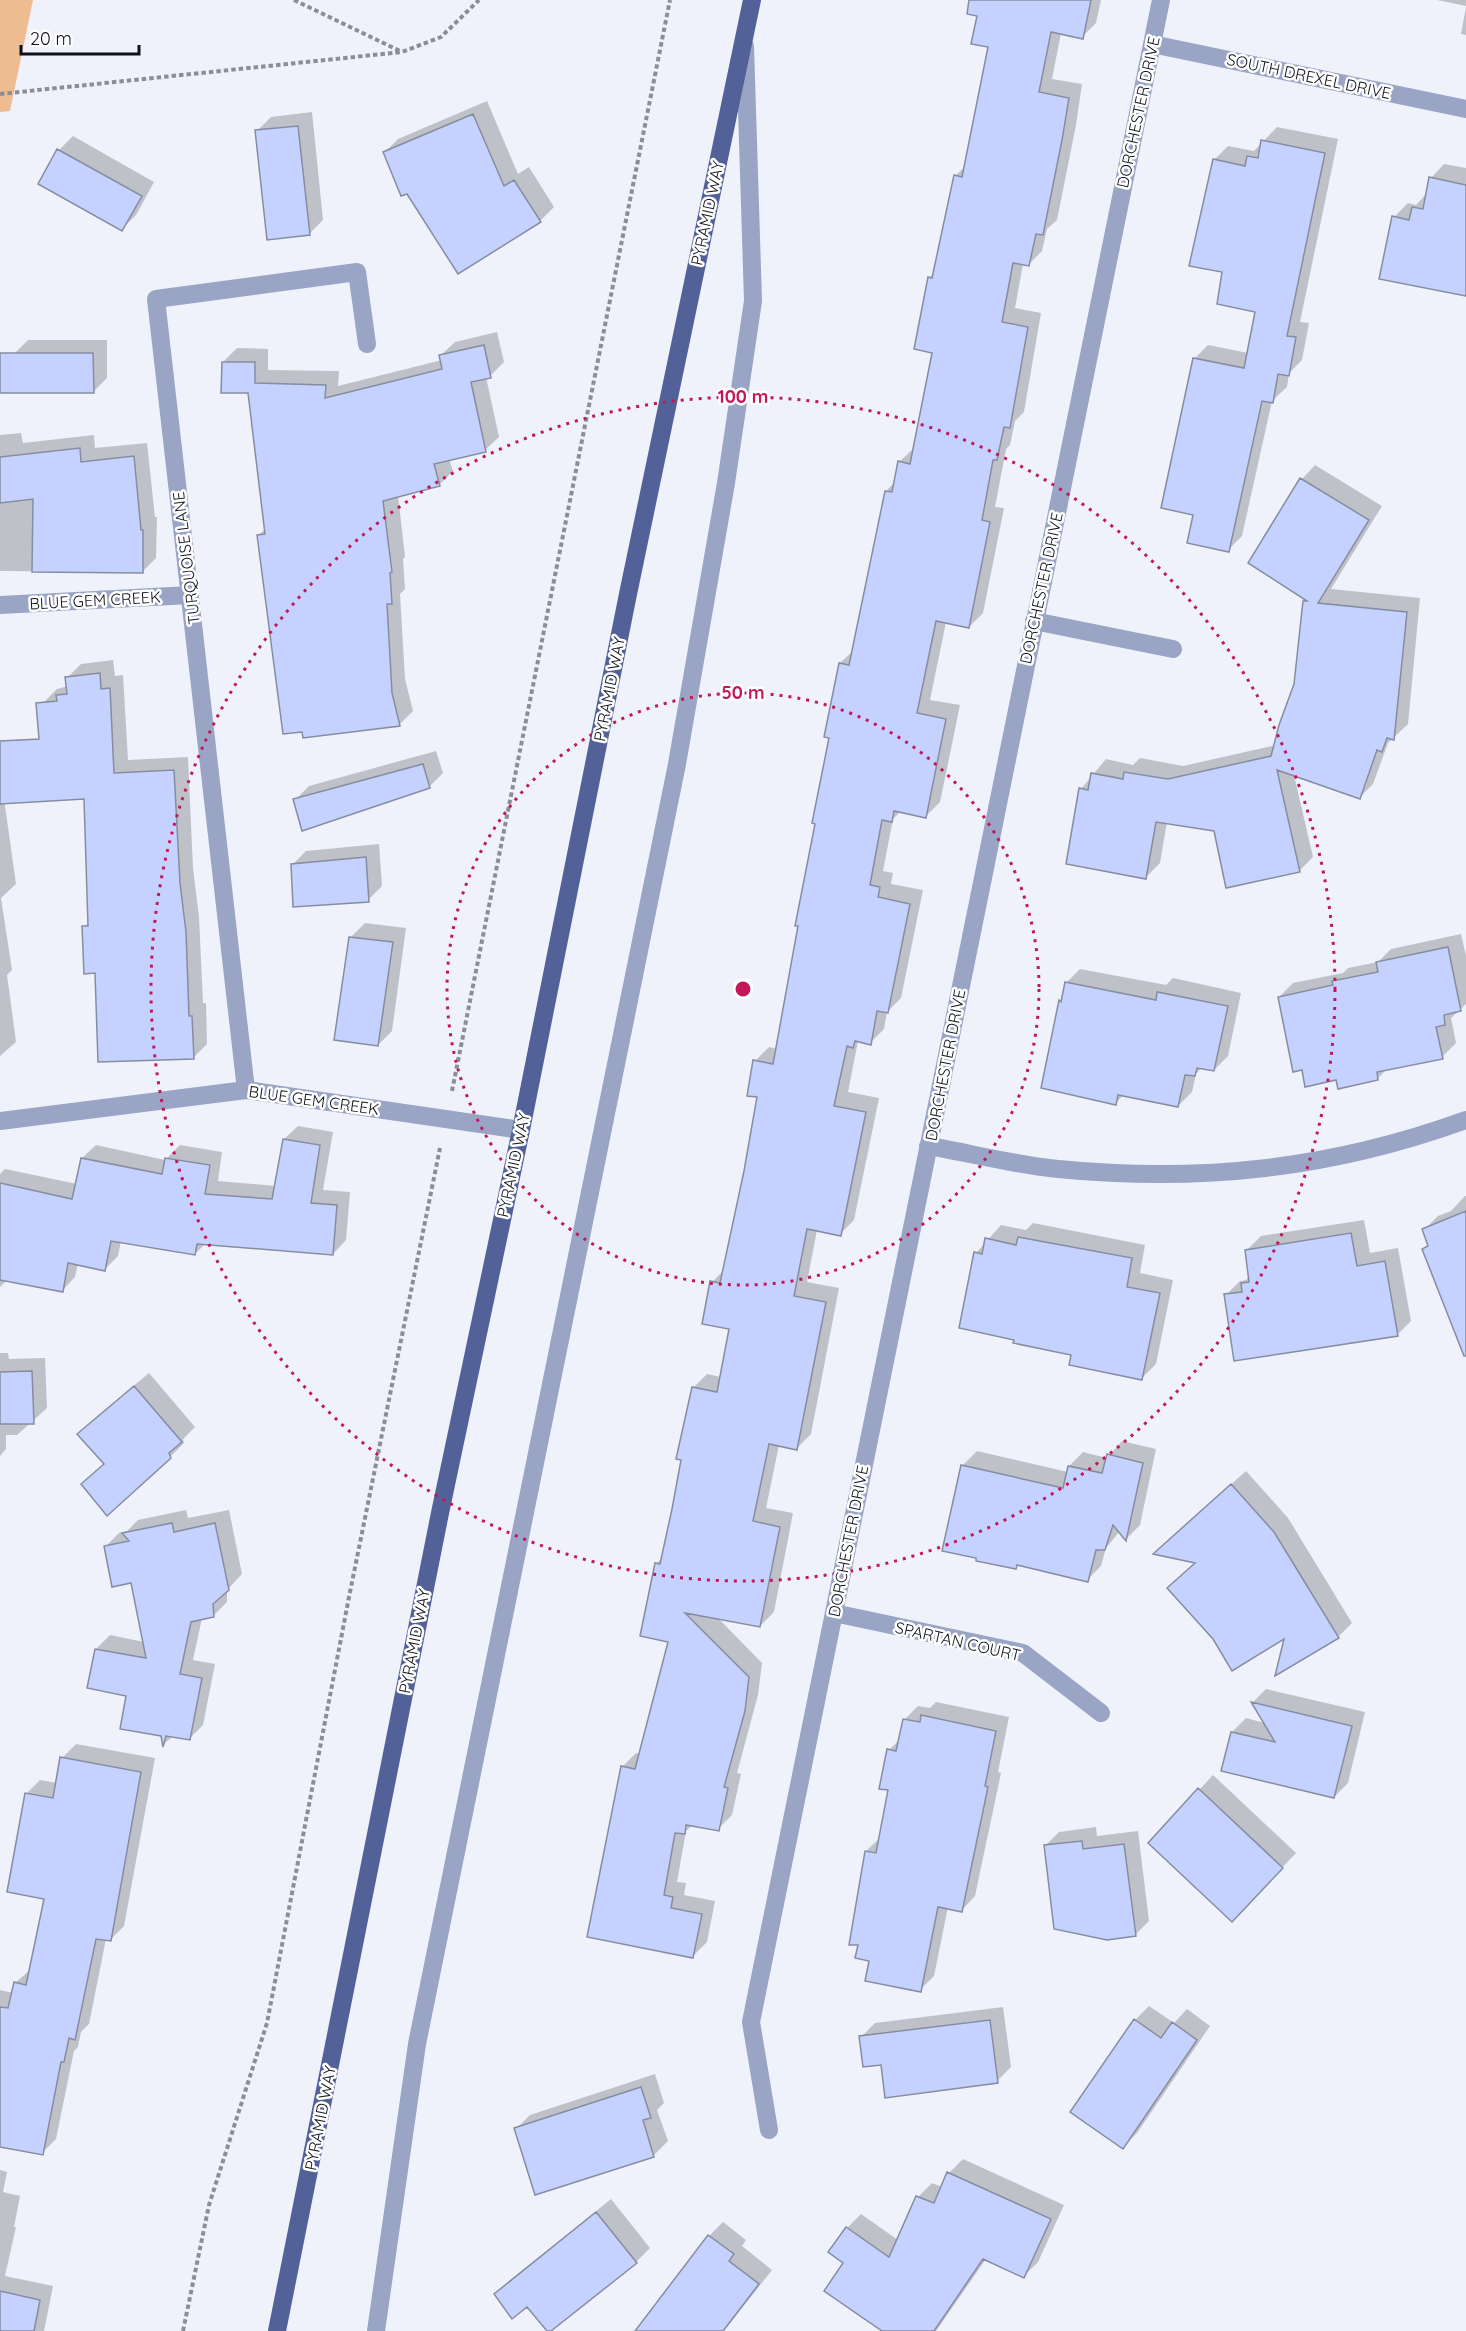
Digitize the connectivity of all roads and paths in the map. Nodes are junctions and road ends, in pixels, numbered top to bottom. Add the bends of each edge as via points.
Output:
1 (294, 0) edge
2 (478, 0) edge
3 (670, 0) edge
4 (752, 0) edge
5 (1161, 0) edge
6 (745, 32) junction
7 (1152, 44) junction
8 (402, 52) junction
9 (0, 94) edge
10 (1466, 109) edge
11 (367, 344) dead end
12 (190, 595) junction
13 (0, 605) edge
14 (1034, 621) junction
15 (1173, 649) dead end
16 (246, 1090) junction
17 (446, 1119) junction
18 (1466, 1120) edge
19 (0, 1121) edge
20 (521, 1130) junction
21 (928, 1146) junction
22 (834, 1613) junction
23 (1101, 1713) dead end
24 (768, 2130) dead end
25 (183, 2331) edge
26 (277, 2331) edge
27 (376, 2331) edge

1 - 8 path
2 - 8 path via 441,37
3 - 17 path
4 - 6 main road, PYRAMID WAY
5 - 7 street, DORCHESTER DRIVE
6 - 20 main road, PYRAMID WAY via 627,594
6 - 27 street via 753,301 726,483 677,764 417,2044
7 - 10 street, SOUTH DREXEL DRIVE
7 - 14 street, DORCHESTER DRIVE
8 - 9 path
11 - 12 street, TURQUOISE LANE via 357,272 156,299
12 - 13 street, BLUE GEM CREEK
12 - 16 street, TURQUOISE LANE
14 - 15 street
14 - 21 street, DORCHESTER DRIVE
16 - 17 street, BLUE GEM CREEK
16 - 19 street, BLUE GEM CREEK
17 - 20 street, BLUE GEM CREEK
17 - 25 path via 267,2023 209,2205
18 - 21 street via 1416,1138 1327,1160 1239,1172 1147,1176 1056,1169
20 - 26 main road, PYRAMID WAY via 440,1513
21 - 22 street, DORCHESTER DRIVE
22 - 23 street, SPARTAN COURT via 1023,1653
22 - 24 street, DORCHESTER DRIVE via 751,2022

